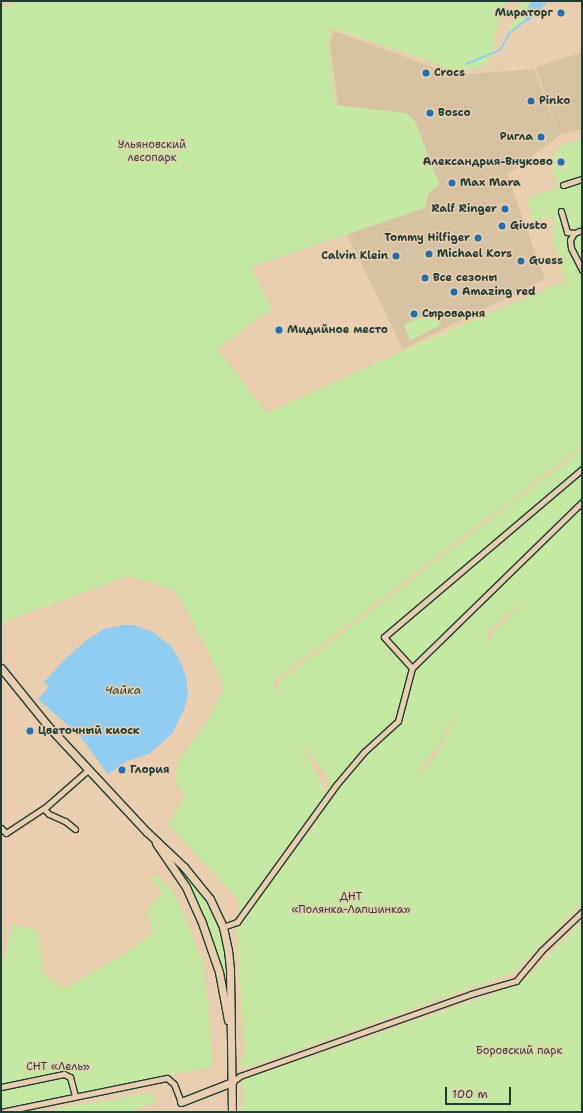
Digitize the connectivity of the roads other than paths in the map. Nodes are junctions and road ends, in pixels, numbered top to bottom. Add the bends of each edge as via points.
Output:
1 (582, 179) edge
2 (563, 185) dead end
3 (561, 211) dead end
4 (582, 230) edge
5 (574, 233) junction
6 (582, 270) edge
7 (582, 470) edge
8 (582, 502) edge
9 (1, 668) edge
10 (412, 668) junction
11 (88, 770) junction
12 (44, 808) junction
13 (1, 828) edge
14 (75, 829) dead end
15 (147, 832) junction
16 (582, 912) edge
17 (223, 927) junction
18 (230, 1033) junction
19 (232, 1082) junction
20 (1, 1087) edge
21 (75, 1096) junction
22 (181, 1102) joint
23 (1, 1112) edge
24 (232, 1112) edge

1 - 2 street
3 - 5 street via 567,232
4 - 5 street
5 - 6 street via 570,240
7 - 10 street via 384,637
8 - 10 street
9 - 11 main road
10 - 17 street via 398,721 364,752 337,784 236,922
11 - 12 street
11 - 15 main road
12 - 13 street via 6,833
12 - 14 street via 49,814
15 - 17 main road via 171,853 203,888
15 - 18 main road via 176,871 194,902 219,972
16 - 19 street via 541,951 516,981 471,994 240,1076
17 - 18 main road via 230,970
18 - 19 main road
19 - 22 main road
19 - 24 main road
20 - 21 street via 64,1074 70,1077
21 - 22 street via 167,1078 174,1084
21 - 23 street

